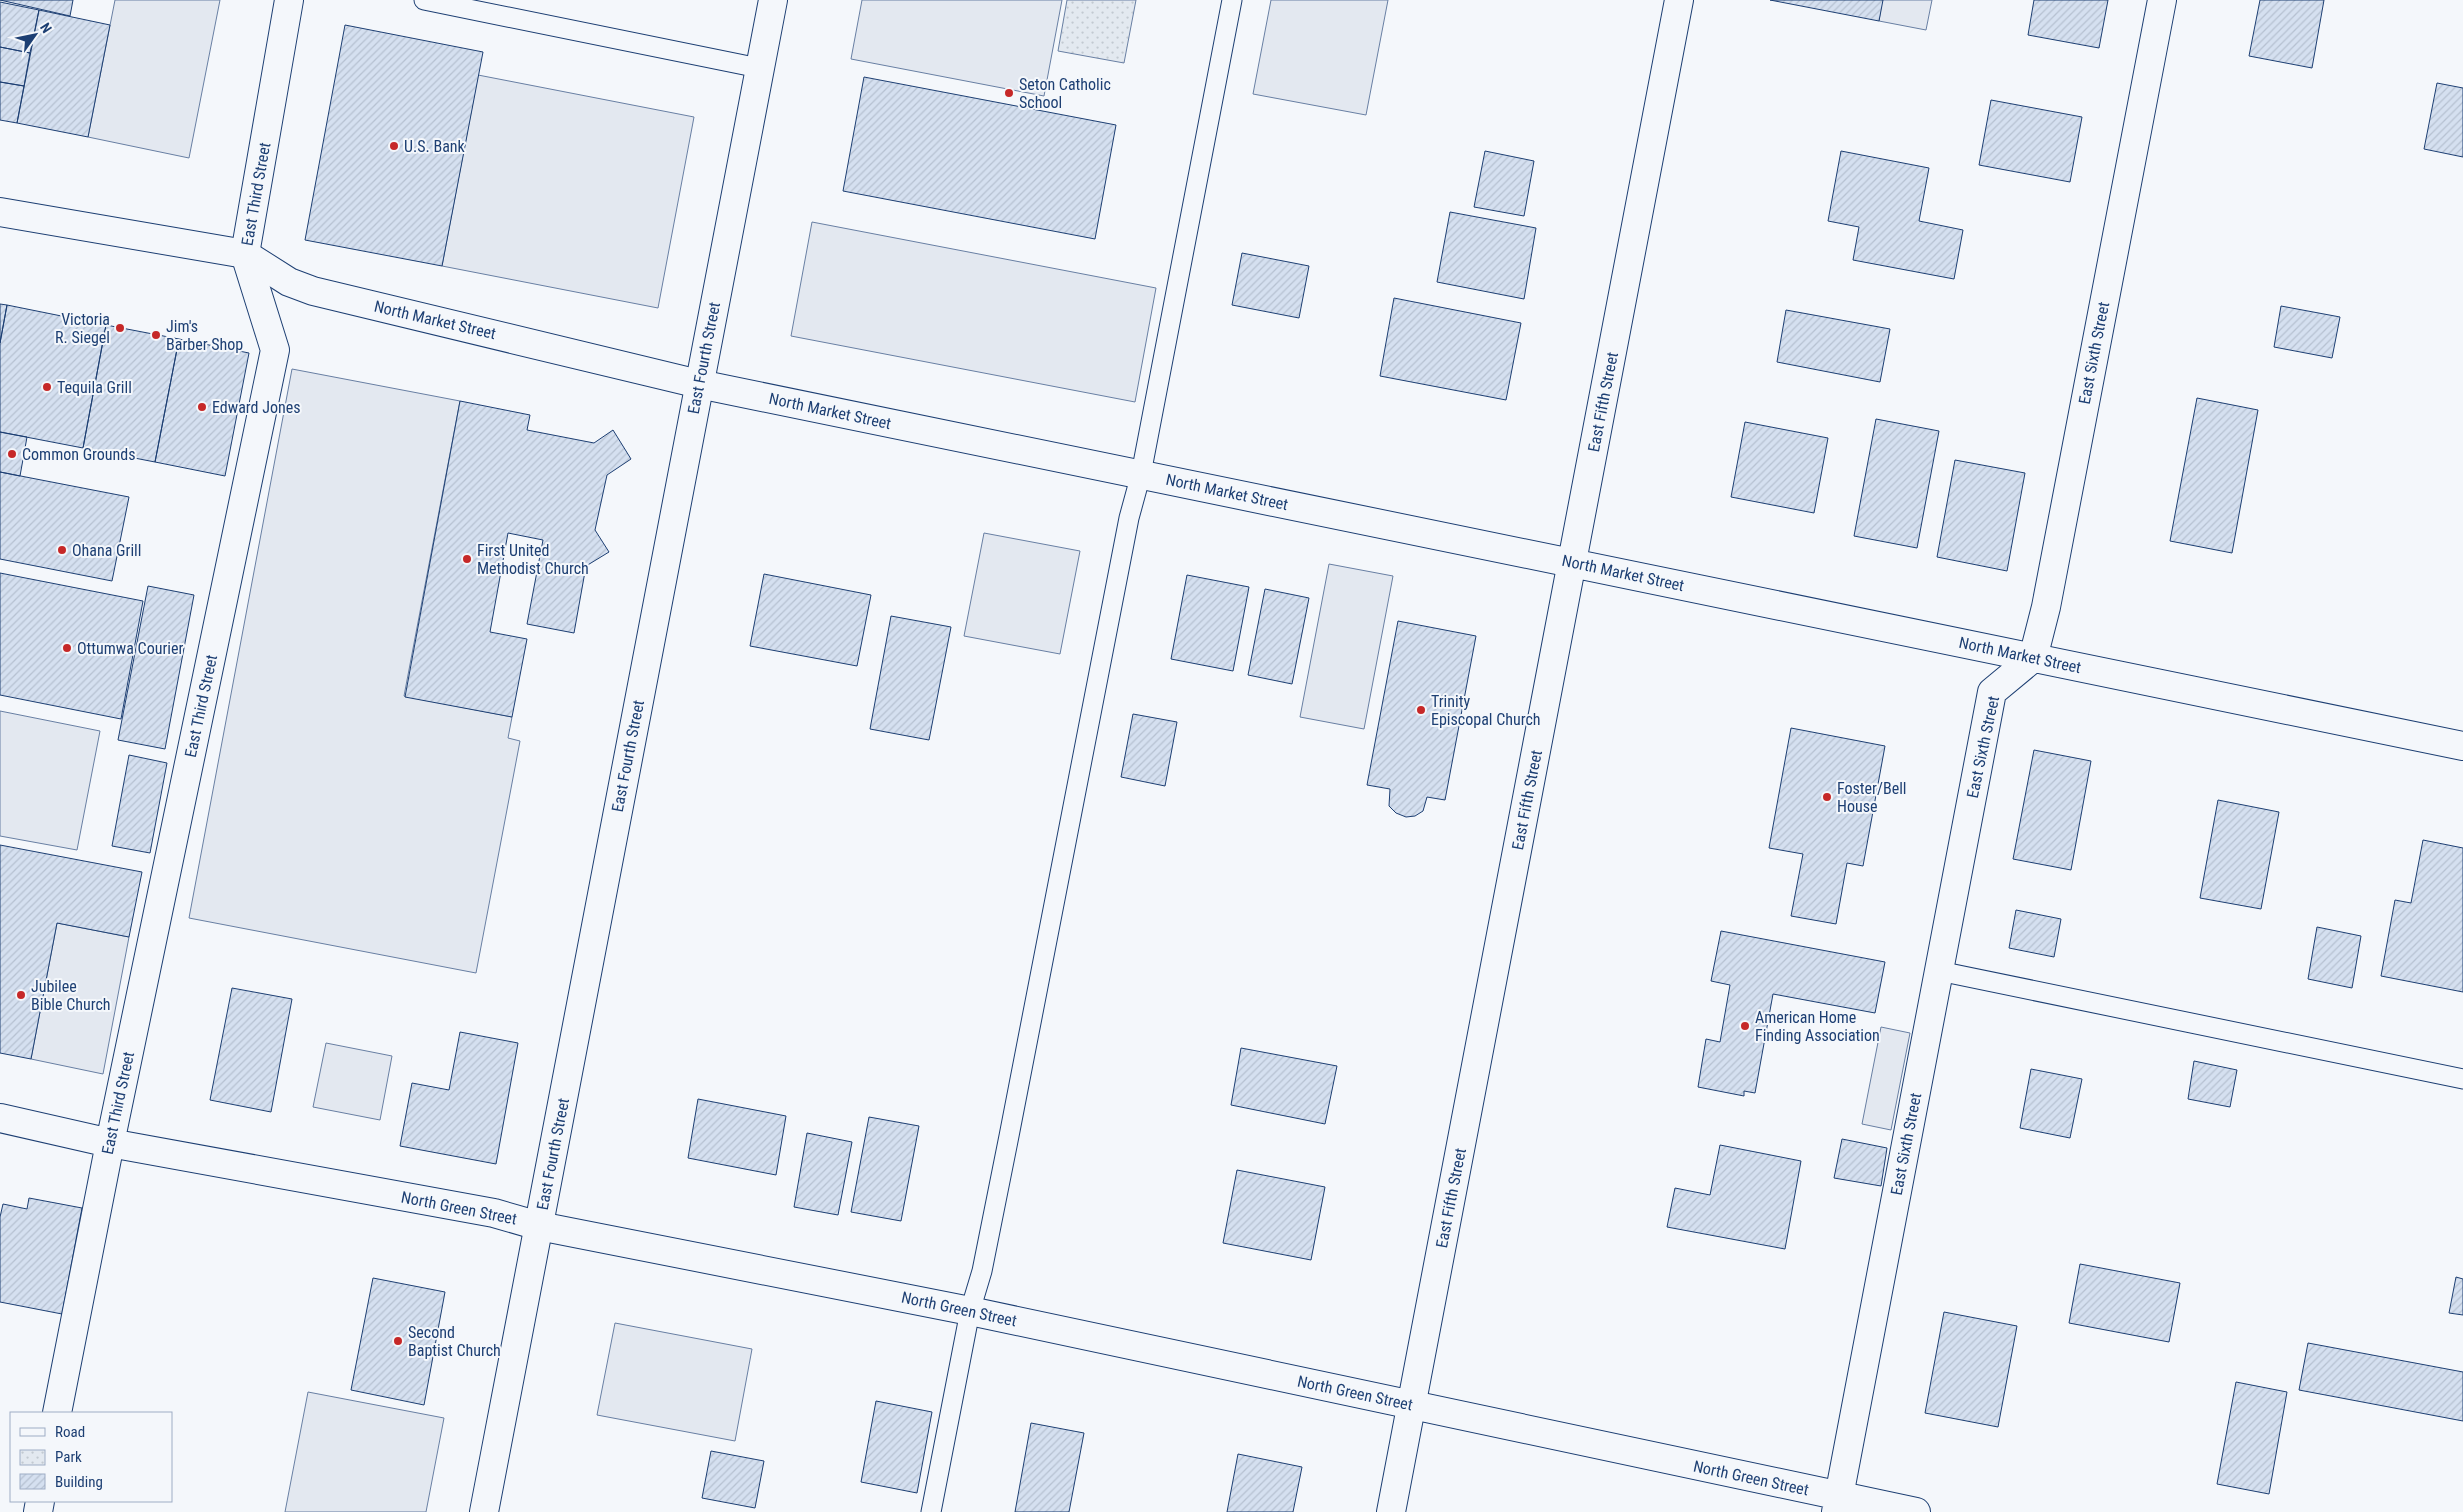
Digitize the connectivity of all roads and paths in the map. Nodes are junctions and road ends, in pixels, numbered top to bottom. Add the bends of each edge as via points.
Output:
1 (289, 0) edge
2 (424, 0) edge
3 (772, 0) edge
4 (1232, 0) edge
5 (1679, 0) edge
6 (2162, 0) edge
7 (760, 68) junction
8 (0, 212) edge
9 (246, 254) junction
10 (699, 384) junction
11 (1141, 474) junction
12 (1572, 563) junction
13 (2034, 658) junction
14 (2463, 746) edge
15 (1939, 971) junction
16 (2463, 1079) edge
17 (0, 1118) edge
18 (110, 1143) junction
19 (539, 1226) junction
20 (970, 1310) junction
21 (1411, 1405) junction
22 (57, 1412) edge
23 (1837, 1504) edge
24 (484, 1512) edge
25 (931, 1512) edge
26 (1391, 1512) edge
27 (1916, 1512) edge

1 - 9 street, East Third Street
2 - 7 lane
3 - 7 street, East Fourth Street
4 - 11 lane
5 - 12 street, East Fifth Street
6 - 13 street, East Sixth Street
7 - 10 street, East Fourth Street
8 - 9 street, North Market Street
9 - 10 street, North Market Street via 289,282 313,291
9 - 18 street, East Third Street via 275,350
10 - 11 street, North Market Street
10 - 19 street, East Fourth Street
11 - 12 street, North Market Street
11 - 20 lane via 1129,518 982,1272
12 - 13 street, North Market Street
12 - 21 street, East Fifth Street
13 - 14 street, North Market Street
13 - 15 street, East Sixth Street via 1992,692
15 - 16 lane
15 - 23 street, East Sixth Street
17 - 18 street, North Green Street
18 - 19 street, North Green Street via 494,1213
18 - 22 street, East Third Street
19 - 20 street, North Green Street
19 - 24 street, East Fourth Street
20 - 21 street, North Green Street
20 - 25 lane
21 - 23 street, North Green Street
21 - 26 street, East Fifth Street
23 - 27 street, North Green Street

